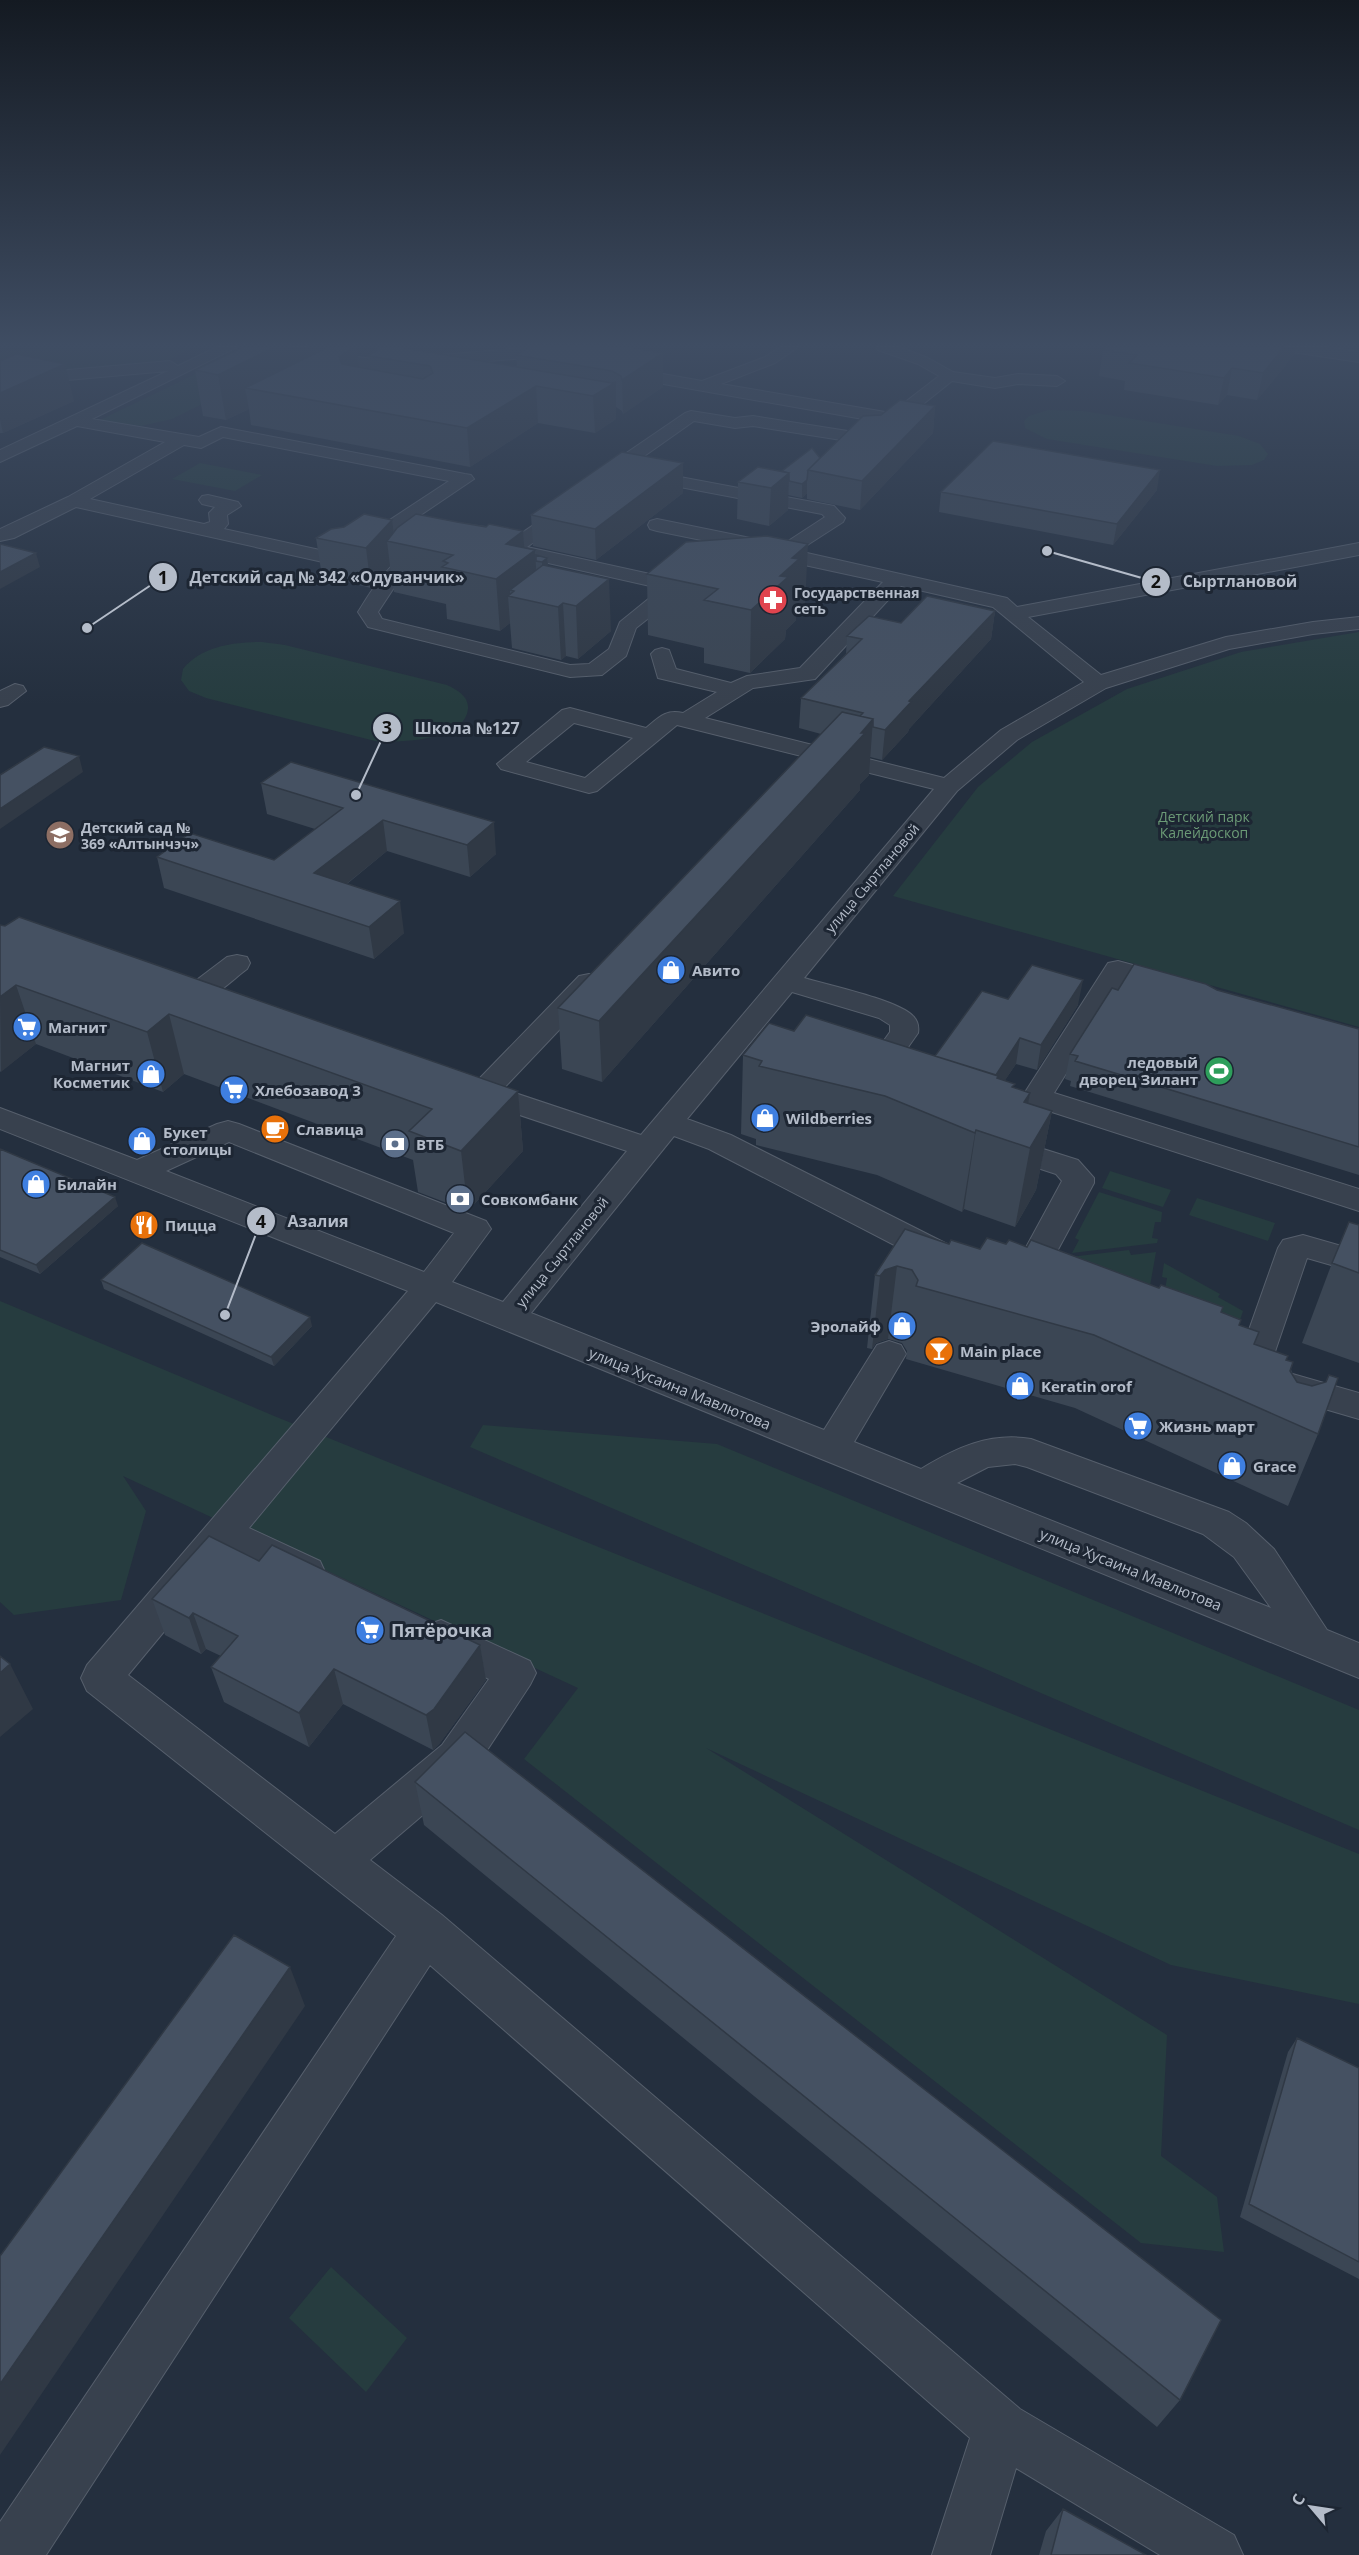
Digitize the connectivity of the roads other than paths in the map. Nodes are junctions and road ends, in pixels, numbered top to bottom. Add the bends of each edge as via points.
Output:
1 (135, 466) edge
2 (399, 466) edge
3 (624, 466) edge
4 (622, 471) junction
5 (605, 484) edge
6 (589, 496) edge
7 (208, 500) dead end
8 (74, 501) junction
9 (207, 530) junction
10 (0, 535) edge
11 (641, 537) dead end
12 (1359, 549) edge
13 (419, 556) edge
14 (780, 560) junction
15 (896, 580) junction
16 (609, 591) dead end
17 (664, 596) junction
18 (1012, 614) junction
19 (1359, 623) edge
20 (662, 654) dead end
21 (1098, 683) junction
22 (735, 690) junction
23 (686, 721) junction
24 (650, 736) junction
25 (949, 786) junction
26 (237, 963) dead end
27 (606, 964) edge
28 (786, 981) junction
29 (1191, 991) edge
30 (229, 1005) edge
31 (450, 1081) edge
32 (483, 1092) junction
33 (861, 1101) edge
34 (0, 1118) edge
35 (668, 1123) junction
36 (968, 1135) edge
37 (647, 1147) junction
38 (138, 1172) junction
39 (1359, 1200) edge
40 (1359, 1262) edge
41 (993, 1281) junction
42 (430, 1287) junction
43 (1050, 1304) edge
44 (509, 1318) junction
45 (889, 1354) dead end
46 (1218, 1366) edge
47 (1250, 1375) junction
48 (1359, 1406) edge
49 (831, 1449) junction
50 (922, 1486) junction
51 (223, 1533) junction
52 (340, 1589) edge
53 (404, 1619) edge
54 (1313, 1642) junction
55 (1359, 1661) edge
56 (336, 1861) junction
57 (426, 1931) junction
58 (1001, 2428) junction
59 (12, 2555) edge
60 (961, 2555) edge
61 (1214, 2555) edge

1 - 8 street
2 - 9 street via 465,479 341,560
3 - 4 street
4 - 5 street
4 - 14 street via 828,510 836,518
6 - 17 street via 511,549 705,593
7 - 9 street via 232,506 218,513 219,524
8 - 9 street
8 - 10 street
11 - 14 street via 661,522
12 - 18 street
13 - 17 street via 394,573 368,612 375,623 570,671 594,670 619,652 627,626
14 - 15 street
15 - 18 street via 952,586 1000,602
15 - 22 street via 807,675 747,682
16 - 17 street via 633,590
18 - 21 street
19 - 21 street, улица Сыртлановой via 1226,643
20 - 22 street via 666,673
21 - 25 street, улица Сыртлановой via 1010,735
22 - 23 street
23 - 24 street via 673,717
23 - 25 street via 803,760
24 - 24 street via 570,715 509,764 589,786
25 - 28 street, улица Сыртлановой
26 - 30 street via 186,990
27 - 32 street
28 - 33 street via 889,1012 905,1025 904,1034
28 - 35 street, улица Сыртлановой
29 - 39 street via 1118,969 1037,1097
31 - 32 street
32 - 37 street
34 - 38 street, улица Хусаина Мавлютова
35 - 37 street, улица Сыртлановой
35 - 41 street via 720,1142
36 - 41 street via 1067,1167 1078,1178
37 - 44 street, улица Сыртлановой
38 - 42 street, улица Хусаина Мавлютова
38 - 42 street via 228,1131 475,1229
40 - 47 street via 1303,1246 1294,1248
41 - 43 street
42 - 44 street, улица Хусаина Мавлютова
42 - 51 street
44 - 49 street, улица Хусаина Мавлютова
45 - 49 street
46 - 47 street
47 - 48 street via 1297,1406
49 - 50 street, улица Хусаина Мавлютова
50 - 54 street, улица Хусаина Мавлютова
50 - 54 street via 978,1456 1015,1449 1216,1523 1239,1537 1257,1555
51 - 52 street
51 - 56 street via 101,1678
53 - 56 street via 516,1673 457,1760
54 - 55 street, улица Хусаина Мавлютова
56 - 57 street
57 - 58 street
57 - 59 street
58 - 60 street
58 - 61 street

